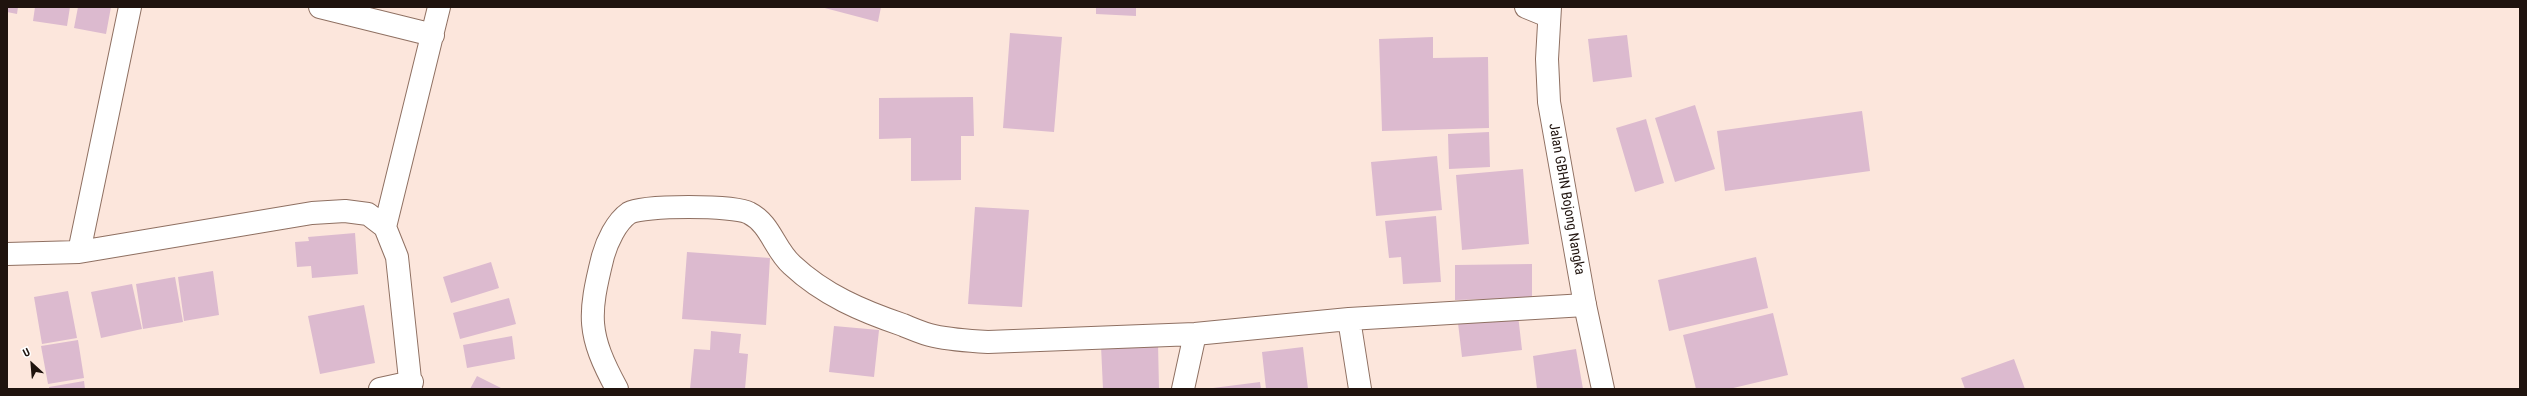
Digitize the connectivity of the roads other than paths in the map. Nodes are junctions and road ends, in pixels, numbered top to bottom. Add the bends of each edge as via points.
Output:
1 (130, 7) edge
2 (320, 7) edge
3 (439, 7) edge
4 (1526, 7) edge
5 (1549, 12) edge
6 (433, 35) junction
7 (385, 227) junction
8 (79, 252) junction
9 (7, 254) edge
10 (1585, 305) junction
11 (1349, 320) junction
12 (1195, 334) junction
13 (411, 386) edge
14 (380, 389) edge
15 (617, 389) edge
16 (1183, 389) edge
17 (1360, 389) edge
18 (1603, 389) edge

1 - 8 street
2 - 6 street
3 - 6 street
4 - 5 street
5 - 10 street, Jalan GBHN Bojong Nangka via 1549,102
6 - 7 street
7 - 8 street via 368,214 345,210 312,212
7 - 13 street via 397,257
8 - 9 street
10 - 11 street
10 - 18 street, Jalan GBHN Bojong Nangka
11 - 12 street
11 - 17 street
12 - 15 street via 988,342 932,336 844,302 809,281 780,254 767,228 748,212 712,207 639,209 621,220 606,245 593,298 594,331 600,358
12 - 16 street
13 - 14 street

